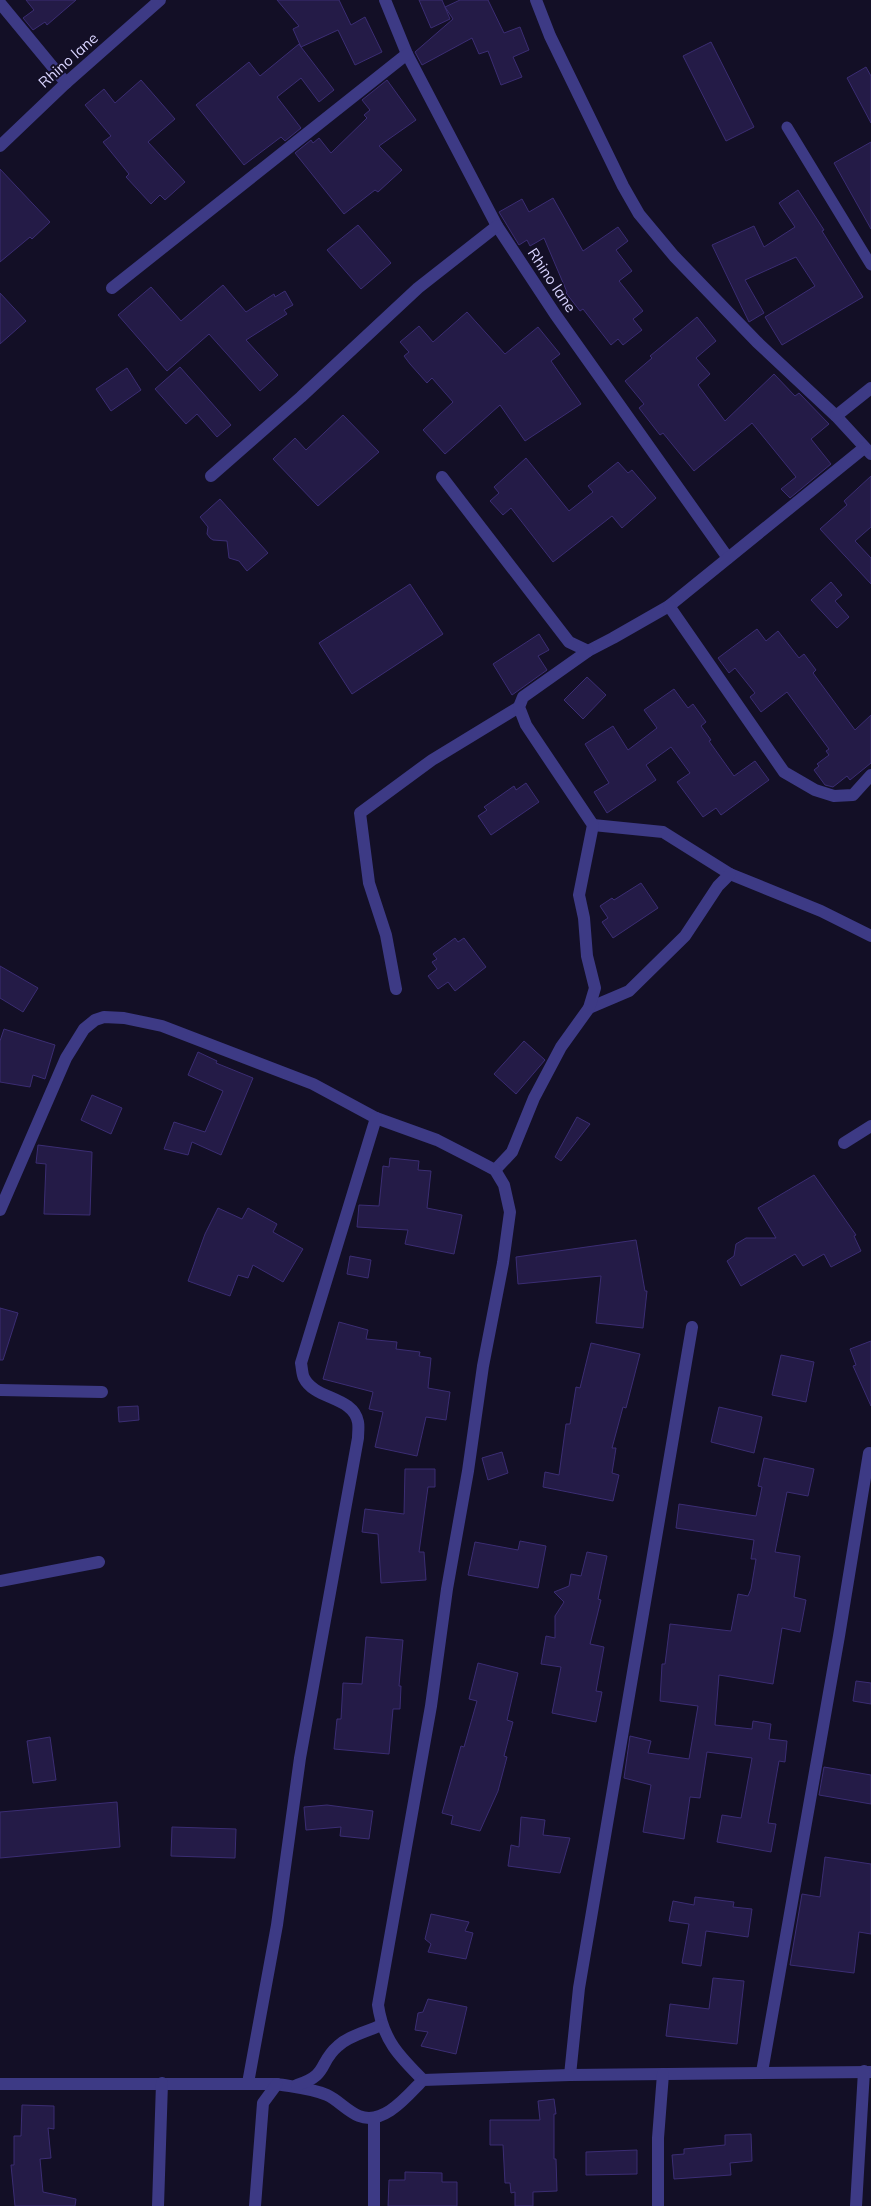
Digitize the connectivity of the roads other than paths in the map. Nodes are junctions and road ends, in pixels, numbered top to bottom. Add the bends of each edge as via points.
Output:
1 (160, 0) edge
2 (385, 0) edge
3 (536, 0) edge
4 (0, 3) edge
5 (407, 54) junction
6 (66, 83) junction
7 (787, 127) dead end
8 (0, 146) edge
9 (497, 226) junction
10 (871, 265) edge
11 (112, 288) dead end
12 (871, 388) edge
13 (836, 416) junction
14 (868, 451) edge
15 (211, 476) dead end
16 (442, 477) dead end
17 (728, 558) junction
18 (669, 606) junction
19 (588, 651) junction
20 (519, 706) junction
21 (871, 775) edge
22 (593, 825) junction
23 (730, 874) junction
24 (871, 936) edge
25 (396, 989) dead end
26 (589, 1008) junction
27 (376, 1118) junction
28 (871, 1126) edge
29 (844, 1143) dead end
30 (495, 1170) junction
31 (0, 1210) edge
32 (692, 1327) dead end
33 (0, 1390) edge
34 (102, 1392) dead end
35 (869, 1453) dead end
36 (99, 1562) dead end
37 (0, 1581) edge
38 (381, 2025) junction
39 (868, 2071) edge
40 (762, 2072) junction
41 (570, 2074) junction
42 (663, 2074) junction
43 (423, 2080) junction
44 (162, 2083) junction
45 (248, 2083) junction
46 (0, 2084) edge
47 (277, 2084) junction
48 (294, 2086) junction
49 (374, 2118) junction
50 (158, 2206) edge
51 (255, 2206) edge
52 (374, 2206) edge
53 (658, 2206) edge
54 (856, 2206) edge

1 - 6 street, Rhino lane
2 - 5 street, Rhino lane
3 - 13 street via 550,36 639,214 674,256 757,342
4 - 6 street
5 - 9 street, Rhino lane
5 - 11 street
6 - 8 street, Rhino lane
7 - 10 lane
9 - 15 street via 418,288
9 - 17 street, Rhino lane via 555,314
12 - 13 street
13 - 14 street
14 - 17 street
16 - 19 street via 569,642
17 - 18 street
18 - 19 street
18 - 21 street via 784,772 815,790 834,796 853,795
19 - 20 street via 524,697
20 - 22 street via 526,725
20 - 25 street via 432,760 360,813 369,883 386,935
22 - 23 street via 663,832
22 - 26 street via 579,895 595,988
23 - 24 street via 821,911
23 - 26 street via 718,886 685,936 629,991
26 - 30 street via 561,1047 534,1098 512,1152
27 - 30 street via 437,1140
27 - 31 street via 313,1084 162,1026 104,1017 94,1020 84,1029 66,1058
27 - 45 street via 300,1363 305,1379 316,1391 342,1402 354,1413 358,1420 358,1438 300,1758 277,1926
28 - 29 street
30 - 38 street via 504,1185 510,1212 447,1589 431,1706 378,2006
32 - 41 street via 579,1988
33 - 34 street
35 - 40 street
36 - 37 street
38 - 43 street via 400,2057
38 - 48 street via 337,2046 321,2073
39 - 40 street
39 - 54 street
40 - 42 street
41 - 42 street
41 - 43 street
42 - 53 street via 658,2138
43 - 49 street via 403,2101
44 - 45 street
44 - 46 street
44 - 50 street
45 - 47 street
47 - 48 street
47 - 51 street via 263,2104
48 - 49 street via 314,2089 360,2117
49 - 52 street

